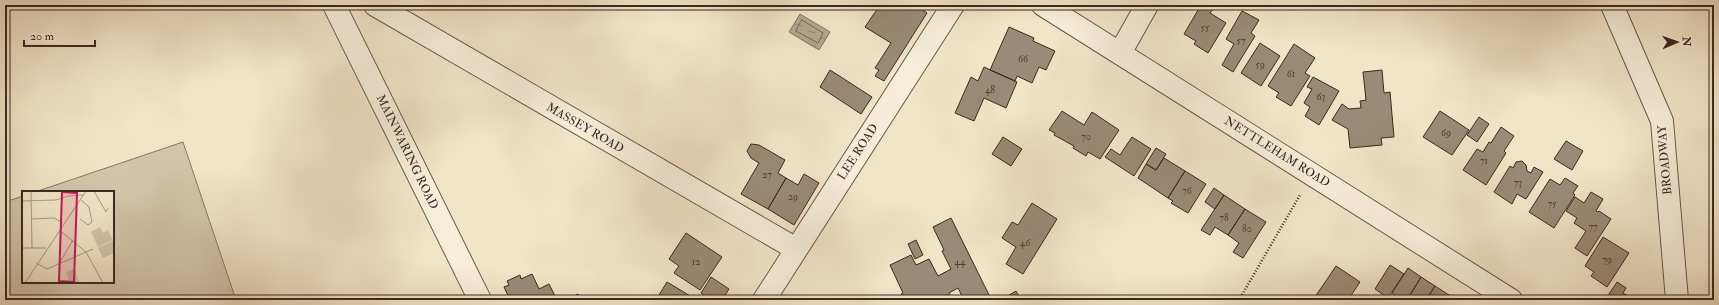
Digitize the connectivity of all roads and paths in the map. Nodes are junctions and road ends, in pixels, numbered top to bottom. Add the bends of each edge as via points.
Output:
1 (334, 5) edge
2 (375, 5) edge
3 (953, 5) edge
4 (1043, 5) edge
5 (1147, 5) edge
6 (1612, 5) edge
7 (1120, 53) junction
8 (1312, 174) junction
9 (796, 249) junction
10 (480, 300) edge
11 (764, 300) edge
12 (1239, 300) edge
13 (1511, 300) edge
14 (1677, 300) edge

1 - 10 street, MAINWARING ROAD
2 - 9 street, MASSEY ROAD
3 - 9 street, LEE ROAD
4 - 7 street, NETTLEHAM ROAD
5 - 7 street
6 - 14 street, BROADWAY via 1662,121
7 - 8 street, NETTLEHAM ROAD
8 - 12 path
8 - 13 street, NETTLEHAM ROAD
9 - 11 street, LEE ROAD

